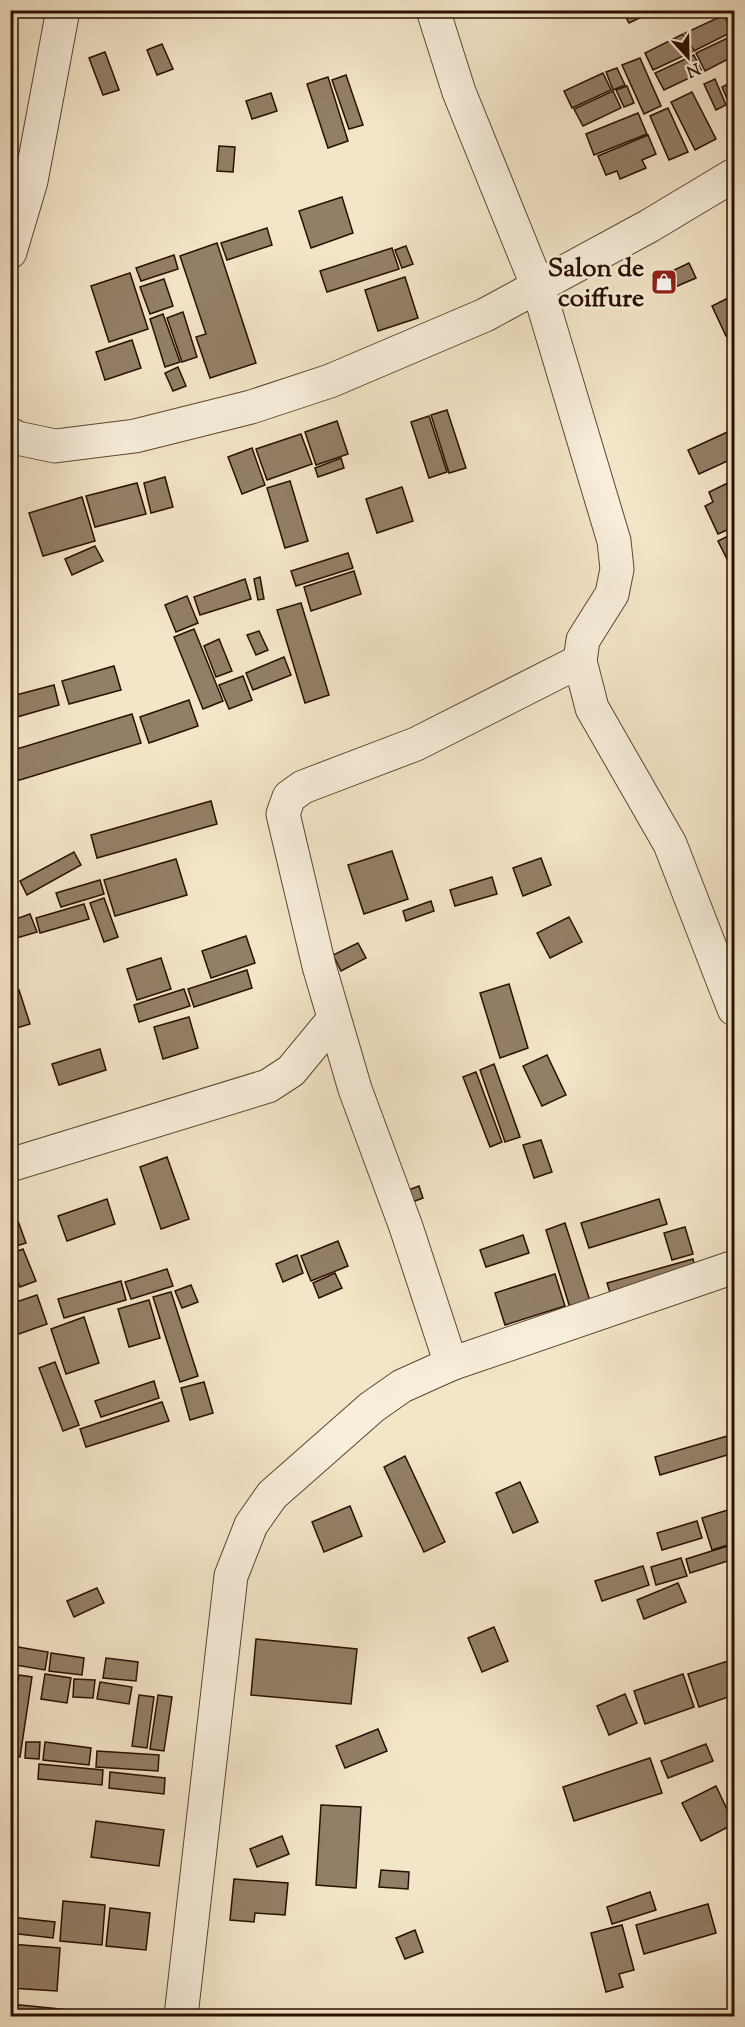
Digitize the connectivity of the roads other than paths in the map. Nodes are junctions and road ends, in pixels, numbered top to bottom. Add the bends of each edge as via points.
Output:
1 (63, 10) edge
2 (434, 10) edge
3 (735, 175) edge
4 (10, 252) edge
5 (538, 287) junction
6 (10, 434) edge
7 (580, 661) junction
8 (735, 1009) edge
9 (334, 1019) junction
10 (10, 1165) edge
11 (735, 1267) edge
12 (451, 1364) junction
13 (181, 2016) edge

1 - 4 street via 31,181
2 - 5 street via 459,92
3 - 5 street
5 - 6 street via 485,315 330,381 251,407 135,436 56,446
5 - 7 street via 614,541 617,569 612,594 583,640
7 - 8 street via 592,708 670,844
7 - 9 street via 416,744 303,787 289,797 283,814
9 - 10 street via 291,1071 268,1086
9 - 12 street
11 - 12 street
12 - 13 street via 402,1386 372,1407 272,1495 243,1545 231,1576

